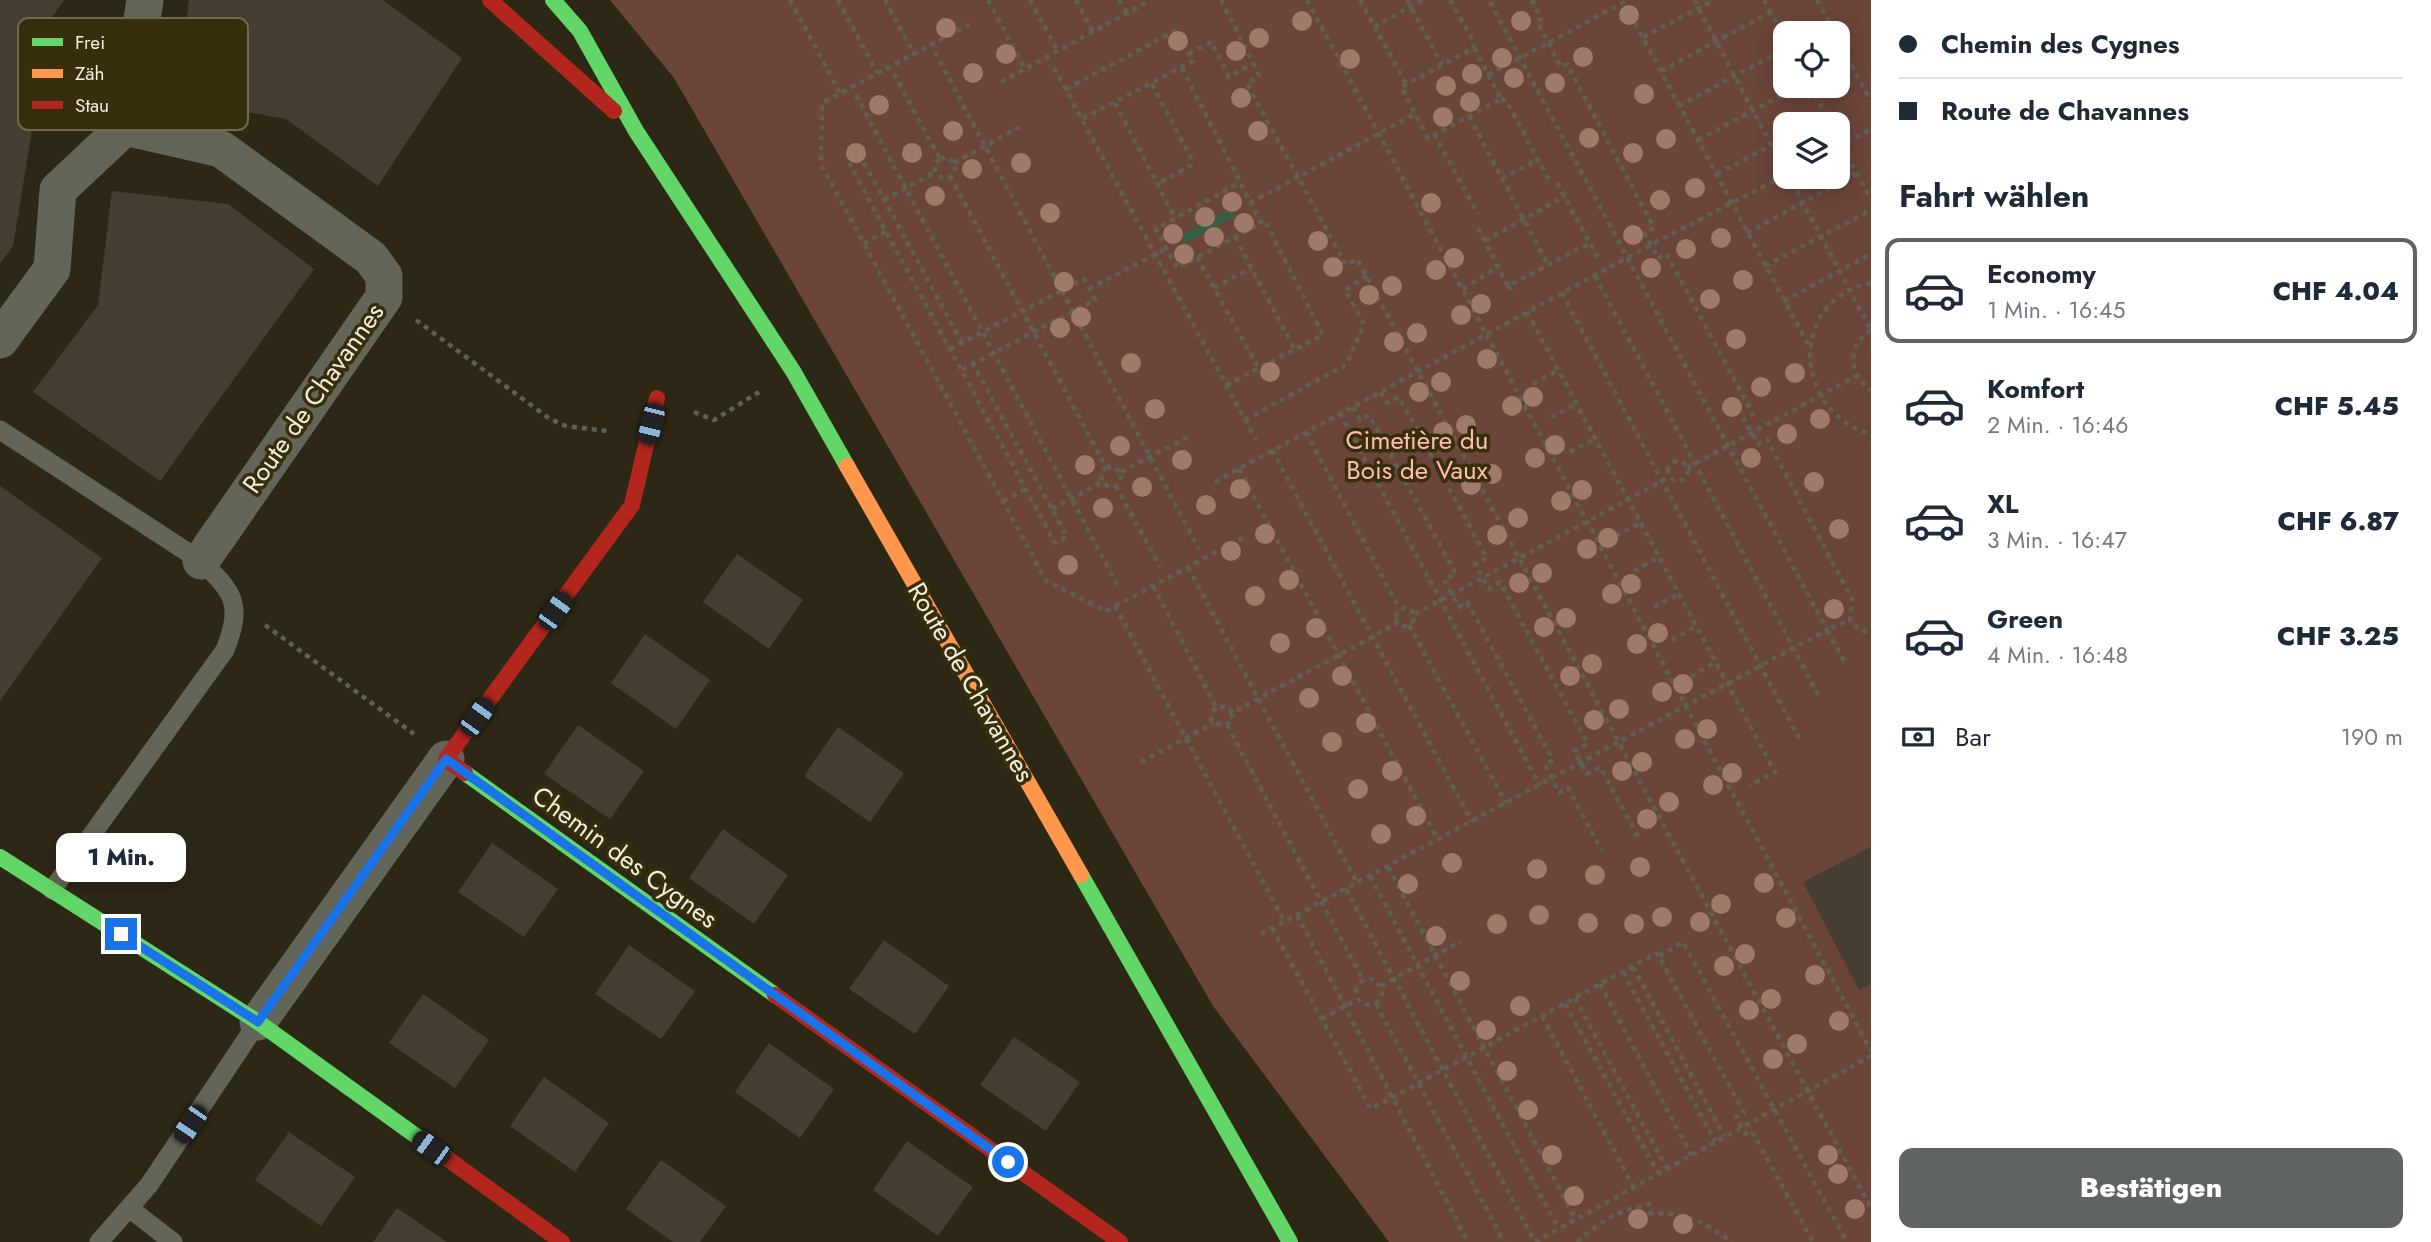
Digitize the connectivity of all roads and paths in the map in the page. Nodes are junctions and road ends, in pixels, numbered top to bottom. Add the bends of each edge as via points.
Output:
1 (145, 0) edge
2 (490, 0) edge
3 (554, 0) edge
4 (790, 0) edge
5 (838, 0) edge
6 (885, 0) edge
7 (988, 0) edge
8 (1030, 0) edge
9 (1076, 0) edge
10 (1119, 0) edge
11 (1221, 0) edge
12 (1307, 0) edge
13 (1360, 0) edge
14 (1407, 0) edge
15 (1422, 0) edge
16 (1450, 0) edge
17 (1489, 0) edge
18 (1532, 0) edge
19 (1628, 0) edge
20 (1694, 0) edge
21 (1714, 0) edge
22 (1764, 0) edge
23 (1817, 0) edge
24 (1148, 1) edge
25 (1410, 6) junction
26 (1698, 8) junction
27 (1771, 12) junction
28 (1127, 13) junction
29 (142, 18) edge
30 (1776, 21) edge
31 (1828, 21) edge
32 (1635, 23) dead end
33 (970, 24) dead end
34 (1374, 27) junction
35 (1093, 32) junction
36 (1643, 37) junction
37 (1716, 41) junction
38 (1548, 43) junction
39 (1474, 48) junction
40 (1058, 51) junction
41 (935, 52) dead end
42 (914, 54) junction
43 (1189, 54) junction
44 (1773, 55) edge
45 (1520, 58) junction
46 (1850, 61) edge
47 (1253, 64) junction
48 (1442, 65) junction
49 (1054, 68) dead end
50 (1182, 68) junction
51 (1025, 69) junction
52 (1661, 71) junction
53 (877, 74) junction
54 (894, 74) dead end
55 (1488, 75) junction
56 (1734, 76) junction
57 (1001, 82) dead end
58 (1152, 84) junction
59 (1406, 84) junction
60 (1066, 89) junction
61 (840, 93) junction
62 (856, 95) dead end
63 (1777, 98) edge
64 (1501, 99) junction
65 (1871, 102) edge
66 (1115, 103) junction
67 (1679, 106) junction
68 (1753, 111) junction
69 (1415, 114) junction
70 (1469, 116) junction
71 (1082, 120) junction
72 (1023, 125) dead end
73 (1871, 129) edge
74 (122, 130) edge
75 (138, 130) edge
76 (636, 131) junction
77 (1379, 134) junction
78 (1434, 134) junction
79 (1698, 140) junction
80 (1850, 141) edge
81 (1771, 145) junction
82 (984, 147) junction
83 (1773, 148) edge
84 (940, 159) junction
85 (1538, 159) junction
86 (1850, 162) edge
87 (954, 163) junction
88 (935, 172) junction
89 (1857, 173) junction
90 (1717, 174) junction
91 (950, 176) junction
92 (1298, 177) junction
93 (1502, 179) junction
94 (1549, 180) dead end
95 (1773, 182) edge
96 (1239, 183) junction
97 (1557, 183) dead end
98 (1157, 184) junction
99 (906, 188) junction
100 (1795, 189) edge
101 (1564, 196) junction
102 (884, 200) junction
103 (1871, 200) edge
104 (1250, 203) junction
105 (1802, 203) junction
106 (1731, 204) junction
107 (1871, 210) edge
108 (1478, 214) dead end
109 (1175, 218) junction
110 (1524, 219) junction
111 (1261, 223) junction
112 (1478, 228) dead end
113 (886, 231) junction
114 (1747, 233) junction
115 (1235, 237) junction
116 (1821, 237) junction
117 (1485, 241) junction
118 (1590, 243) junction
119 (864, 244) junction
120 (1651, 245) junction
121 (1167, 248) junction
122 (1155, 254) junction
123 (1871, 254) edge
124 (1197, 257) junction
125 (1598, 258) dead end
126 (1627, 258) junction
127 (1548, 265) junction
128 (1765, 266) junction
129 (1498, 267) junction
130 (1251, 268) junction
131 (1839, 271) junction
132 (1367, 276) junction
133 (1595, 276) junction
134 (1871, 283) edge
135 (1508, 286) junction
136 (1214, 288) junction
137 (1090, 289) junction
138 (1463, 289) junction
139 (1062, 291) junction
140 (1850, 291) junction
141 (1562, 293) junction
142 (1514, 295) dead end
143 (384, 297) junction
144 (1784, 301) junction
145 (1023, 311) junction
146 (1073, 312) junction
147 (1527, 312) junction
148 (1871, 330) edge
149 (982, 332) junction
150 (1034, 332) junction
151 (1487, 334) junction
152 (0, 341) edge
153 (962, 343) junction
154 (950, 349) junction
155 (1295, 350) junction
156 (1811, 350) junction
157 (993, 353) junction
158 (973, 364) junction
159 (1259, 369) junction
160 (961, 370) junction
161 (1559, 370) junction
162 (1418, 371) junction
163 (1856, 376) junction
164 (1533, 384) dead end
165 (1226, 386) junction
166 (760, 391) dead end
167 (1381, 391) junction
168 (1871, 391) edge
169 (1819, 396) junction
170 (657, 397) junction
171 (1577, 404) junction
172 (1353, 407) junction
173 (1340, 414) junction
174 (1551, 417) dead end
175 (1245, 419) junction
176 (0, 430) edge
177 (1306, 432) junction
178 (1752, 432) junction
179 (1871, 434) edge
180 (1190, 436) dead end
181 (1595, 438) junction
182 (1256, 440) dead end
183 (1728, 445) junction
184 (1272, 450) junction
185 (1570, 452) dead end
186 (1150, 456) junction
187 (1694, 463) junction
188 (1107, 467) junction
189 (1239, 468) junction
190 (1687, 468) junction
191 (1121, 472) junction
192 (1670, 477) junction
193 (1662, 480) junction
194 (1102, 482) junction
195 (1215, 482) dead end
196 (1116, 486) junction
197 (1025, 489) junction
198 (1071, 498) junction
199 (1628, 499) junction
200 (1003, 501) junction
201 (1052, 509) junction
202 (1587, 522) junction
203 (1640, 523) junction
204 (1616, 536) dead end
205 (1244, 537) dead end
206 (1199, 549) dead end
207 (1659, 557) junction
208 (1520, 558) junction
209 (201, 561) junction
210 (1160, 567) dead end
211 (1188, 567) junction
212 (1634, 571) dead end
213 (1483, 578) junction
214 (1153, 586) junction
215 (1119, 588) dead end
216 (1679, 594) junction
217 (1451, 595) junction
218 (1440, 601) junction
219 (234, 602) junction
220 (1115, 606) junction
221 (1654, 607) dead end
222 (1401, 610) junction
223 (1415, 614) junction
224 (1850, 620) junction
225 (1398, 623) junction
226 (1409, 625) junction
227 (1696, 626) junction
228 (1827, 630) junction
229 (1871, 630) edge
230 (1373, 637) junction
231 (1672, 640) dead end
232 (1793, 648) junction
233 (1339, 656) junction
234 (1844, 661) dead end
235 (1715, 662) junction
236 (1761, 666) junction
237 (1690, 677) dead end
238 (1728, 685) junction
239 (1259, 699) junction
240 (1821, 700) dead end
241 (1216, 707) junction
242 (1687, 707) junction
243 (1232, 713) junction
244 (389, 715) dead end
245 (1214, 723) junction
246 (1227, 725) junction
247 (1186, 738) junction
248 (1620, 742) junction
249 (1801, 742) dead end
250 (446, 759) junction
251 (1141, 762) dead end
252 (1581, 763) junction
253 (1552, 779) junction
254 (1539, 786) junction
255 (1749, 786) dead end
256 (1506, 803) junction
257 (1472, 822) junction
258 (1438, 840) junction
259 (1640, 840) dead end
260 (1602, 851) dead end
261 (0, 857) edge
262 (1388, 867) junction
263 (1370, 876) junction
264 (1357, 883) junction
265 (1346, 889) junction
266 (52, 890) junction
267 (1321, 902) junction
268 (1297, 915) junction
269 (1284, 921) junction
270 (1272, 928) junction
271 (1261, 934) dead end
272 (1461, 941) dead end
273 (1435, 956) junction
274 (1658, 956) junction
275 (1418, 966) junction
276 (1633, 967) junction
277 (1623, 972) junction
278 (1394, 979) junction
279 (1363, 980) junction
280 (1600, 984) junction
281 (1381, 986) junction
282 (1575, 998) junction
283 (1358, 999) junction
284 (1376, 1004) junction
285 (1565, 1004) junction
286 (1345, 1006) junction
287 (1658, 1014) junction
288 (1542, 1016) junction
289 (1322, 1019) junction
290 (1649, 1020) junction
291 (258, 1022) junction
292 (1484, 1048) junction
293 (1678, 1051) junction
294 (1871, 1054) edge
295 (1669, 1056) junction
296 (1467, 1057) junction
297 (1443, 1070) junction
298 (1419, 1083) junction
299 (1698, 1088) junction
300 (1807, 1091) junction
301 (1689, 1093) junction
302 (1392, 1097) junction
303 (1774, 1109) junction
304 (1742, 1127) junction
305 (1724, 1136) junction
306 (1716, 1141) junction
307 (1691, 1154) junction
308 (1667, 1169) junction
309 (1658, 1173) junction
310 (1633, 1186) junction
311 (129, 1208) junction
312 (1871, 1208) edge
313 (1575, 1218) junction
314 (1558, 1228) junction
315 (100, 1242) edge
316 (173, 1242) edge
317 (562, 1242) edge
318 (1120, 1242) edge
319 (1290, 1242) edge
320 (1468, 1242) edge
321 (1504, 1242) edge
322 (1534, 1242) edge
323 (1577, 1242) edge
324 (1732, 1242) edge
325 (1812, 1242) edge
326 (1847, 1242) edge

1 - 29 street
2 - 76 street, Route de Chavannes
3 - 76 street, Route de Chavannes via 580,30
4 - 61 path
5 - 53 path
6 - 42 path
7 - 51 path
8 - 40 path
9 - 35 path
10 - 28 path
11 - 47 path
12 - 77 path
13 - 34 path
14 - 25 path
15 - 25 path
16 - 39 path
17 - 45 path
18 - 38 path
19 - 38 path
20 - 26 path
21 - 26 path
22 - 27 path
23 - 31 path
24 - 28 path
25 - 34 path
25 - 48 path
26 - 36 path
26 - 37 path
27 - 30 path
27 - 37 path
28 - 35 path
32 - 36 path
33 - 42 path
34 - 59 path
35 - 40 path
36 - 52 path
37 - 52 path
37 - 56 path
38 - 45 path
38 - 120 path via 1561,67 1567,64 1654,228 1644,233
39 - 48 path
39 - 55 path
40 - 51 path
41 - 82 path
42 - 53 path
43 - 47 path via 1211,42 1229,77
43 - 50 path via 1194,61
43 - 60 path via 1177,30
44 - 56 path
45 - 55 path
45 - 126 path
46 - 65 path
47 - 92 path via 1259,75 1247,84
48 - 59 path
49 - 60 path
50 - 58 path
50 - 96 path
51 - 57 path
52 - 67 path
53 - 61 path
54 - 84 path
55 - 64 path
56 - 67 path
56 - 68 path
58 - 66 path
58 - 98 path via 1192,160 1190,166
59 - 69 path via 1401,87
60 - 71 path
61 - 119 path via 822,103 821,164
62 - 99 path
63 - 68 path
64 - 70 path
64 - 85 path via 1506,100
66 - 71 path
66 - 98 path
67 - 79 path
68 - 79 path
68 - 81 path
69 - 77 path
69 - 78 path via 1428,138
70 - 78 path
70 - 93 path
71 - 122 path
72 - 82 path
73 - 80 path
74 - 152 street via 58,190 52,269
75 - 143 street, Route de Chavannes via 221,149 371,258 384,276
76 - 319 street, Route de Chavannes via 793,371
77 - 92 path
77 - 138 path
78 - 108 path
79 - 90 path
81 - 83 path
81 - 90 path
82 - 87 path
82 - 139 path
84 - 87 path via 947,157
84 - 88 path
85 - 93 path
85 - 94 path
86 - 89 path
87 - 91 path
88 - 91 path via 942,178
88 - 99 path
89 - 103 path
89 - 105 path
90 - 106 path
91 - 145 path
92 - 104 path
92 - 132 path via 1346,265 1357,259
93 - 110 path
95 - 106 path
96 - 104 path
96 - 109 path
97 - 101 path
98 - 109 path
99 - 102 path
99 - 149 path
100 - 105 path
101 - 110 path
101 - 118 path
102 - 113 path via 862,159 850,165
102 - 153 path
104 - 111 path
105 - 114 path
105 - 116 path
106 - 114 path
106 - 120 path
107 - 116 path
109 - 121 path via 1156,229
110 - 117 path
110 - 127 path
111 - 115 path
111 - 155 path via 1267,225 1324,335
112 - 117 path
113 - 119 path
113 - 154 path
114 - 128 path
115 - 124 path
115 - 130 path
116 - 128 path
116 - 131 path
117 - 129 path
118 - 125 path
118 - 127 path
119 - 200 path
120 - 126 path
120 - 178 path via 1658,258 1666,253 1753,414 1744,419
121 - 122 path
121 - 124 path via 1177,268
122 - 137 path
122 - 165 path
123 - 131 path
124 - 136 path
126 - 133 path
126 - 183 path
127 - 135 path
128 - 144 path
129 - 135 path
129 - 138 path
130 - 136 path
130 - 155 path
131 - 140 path
131 - 144 path
132 - 162 path
132 - 175 path via 1345,289 1364,324 1347,364
133 - 141 path
133 - 187 path
134 - 140 path
135 - 142 path
136 - 159 path
137 - 139 path via 1084,279
137 - 146 path via 1096,300
138 - 151 path
139 - 145 path
139 - 146 path
140 - 148 path
140 - 156 path via 1820,318
141 - 147 path
141 - 193 path
143 - 170 path via 550,419 566,426 604,432
143 - 209 street, Route de Chavannes
144 - 156 path
145 - 149 path
145 - 150 path
146 - 150 path
146 - 186 path
147 - 151 path
147 - 161 path
148 - 163 path via 1857,342 1853,353
149 - 153 path
149 - 157 path
150 - 157 path
150 - 188 path
151 - 162 path
151 - 202 path
153 - 154 path
154 - 160 path
155 - 159 path
156 - 169 path via 1810,370
157 - 158 path
157 - 198 path
158 - 160 path
158 - 201 path
159 - 165 path
160 - 197 path
161 - 164 path
161 - 171 path
162 - 167 path
162 - 208 path
163 - 168 path
163 - 169 path
165 - 175 path
166 - 170 path via 714,420
167 - 172 path
167 - 213 path via 1387,403 1399,397 1487,558 1475,564
169 - 178 path
169 - 179 path via 1834,415
170 - 250 street via 632,505
171 - 174 path
171 - 181 path
172 - 173 path
172 - 217 path via 1360,420 1369,415 1456,574 1444,580
173 - 177 path
173 - 218 path
175 - 182 path
176 - 209 lane
177 - 184 path
177 - 222 path
178 - 183 path
178 - 224 path via 1758,444 1767,439 1852,599
180 - 186 path
181 - 185 path
181 - 199 path
183 - 187 path
183 - 228 path
184 - 189 path
184 - 230 path
186 - 191 path
186 - 206 path
187 - 190 path
187 - 232 path
188 - 191 path
188 - 194 path via 1101,473
189 - 195 path
189 - 233 path
190 - 192 path via 1684,479
190 - 192 path via 1673,463
191 - 196 path
192 - 193 path
193 - 199 path
193 - 236 path
194 - 196 path
194 - 198 path
196 - 210 path
197 - 200 path
197 - 201 path via 1055,543 1067,537
198 - 201 path
198 - 215 path
199 - 202 path
199 - 203 path
200 - 220 path via 1046,580 1106,611
202 - 208 path
202 - 242 path
203 - 204 path
203 - 207 path
205 - 211 path
207 - 212 path
207 - 216 path
208 - 213 path
208 - 248 path
209 - 219 lane via 228,586
211 - 214 path
211 - 239 path
213 - 217 path
213 - 252 path via 1489,589 1500,582 1588,744 1574,751
214 - 220 path
214 - 241 path
216 - 221 path
216 - 227 path
217 - 218 path
217 - 253 path via 1459,607 1467,602 1553,760 1545,765
218 - 223 path
218 - 254 path
219 - 244 path
219 - 266 lane via 234,627 225,650
220 - 247 path
222 - 223 path via 1407,608
222 - 225 path
223 - 226 path
224 - 228 path
224 - 229 path via 1856,628
225 - 226 path
225 - 230 path
226 - 256 path
227 - 231 path
227 - 235 path
228 - 232 path
228 - 234 path
230 - 233 path
230 - 257 path
232 - 236 path
232 - 240 path
233 - 239 path
233 - 258 path
235 - 237 path
235 - 238 path
236 - 238 path
236 - 249 path
238 - 242 path
238 - 255 path via 1775,772
239 - 243 path
239 - 264 path
241 - 243 path via 1224,706
241 - 245 path
242 - 248 path
242 - 294 path
243 - 246 path
245 - 246 path
245 - 247 path
246 - 267 path
247 - 251 path
247 - 269 path
248 - 252 path
248 - 300 path
250 - 291 street
250 - 318 street, Chemin des Cygnes
252 - 253 path
252 - 259 path via 1587,774 1600,767
253 - 254 path
253 - 260 path via 1559,793 1568,788
254 - 256 path
256 - 257 path
257 - 258 path
258 - 262 path
261 - 266 street
262 - 263 path
262 - 273 path
263 - 264 path
263 - 275 path
264 - 265 path
265 - 267 path
265 - 278 path
266 - 291 street
267 - 268 path
267 - 279 path
268 - 269 path
268 - 286 path
269 - 270 path
270 - 271 path
270 - 289 path
272 - 273 path
273 - 275 path
273 - 292 path
274 - 276 path
274 - 303 path via 1683,942
274 - 304 path via 1744,1112 1736,1117
275 - 278 path
275 - 296 path
276 - 277 path
276 - 287 path
277 - 280 path
277 - 290 path
278 - 281 path
278 - 297 path
279 - 281 path via 1375,980
279 - 283 path via 1356,992
280 - 282 path
280 - 307 path
281 - 284 path via 1382,998
282 - 285 path
282 - 308 path
283 - 284 path via 1367,1006
283 - 286 path
284 - 298 path
285 - 288 path
285 - 309 path
286 - 289 path
286 - 302 path
287 - 290 path
287 - 293 path
288 - 292 path
288 - 310 path
289 - 302 path via 1371,1109
290 - 295 path
291 - 311 lane
291 - 317 street
292 - 296 path
292 - 313 path
293 - 295 path
293 - 299 path
294 - 300 path
295 - 301 path
296 - 297 path
296 - 314 path
297 - 298 path
297 - 322 path
298 - 302 path
298 - 321 path
299 - 301 path
299 - 305 path
300 - 303 path
300 - 312 path
301 - 306 path
302 - 320 path
303 - 304 path
303 - 326 path
304 - 305 path
304 - 325 path via 1747,1136 1753,1133
305 - 306 path
306 - 307 path
307 - 308 path
308 - 309 path
309 - 310 path
310 - 313 path
311 - 315 lane
311 - 316 lane
313 - 314 path
314 - 322 path
323 - 324 path via 1608,1217 1649,1204 1650,1213 1704,1222

